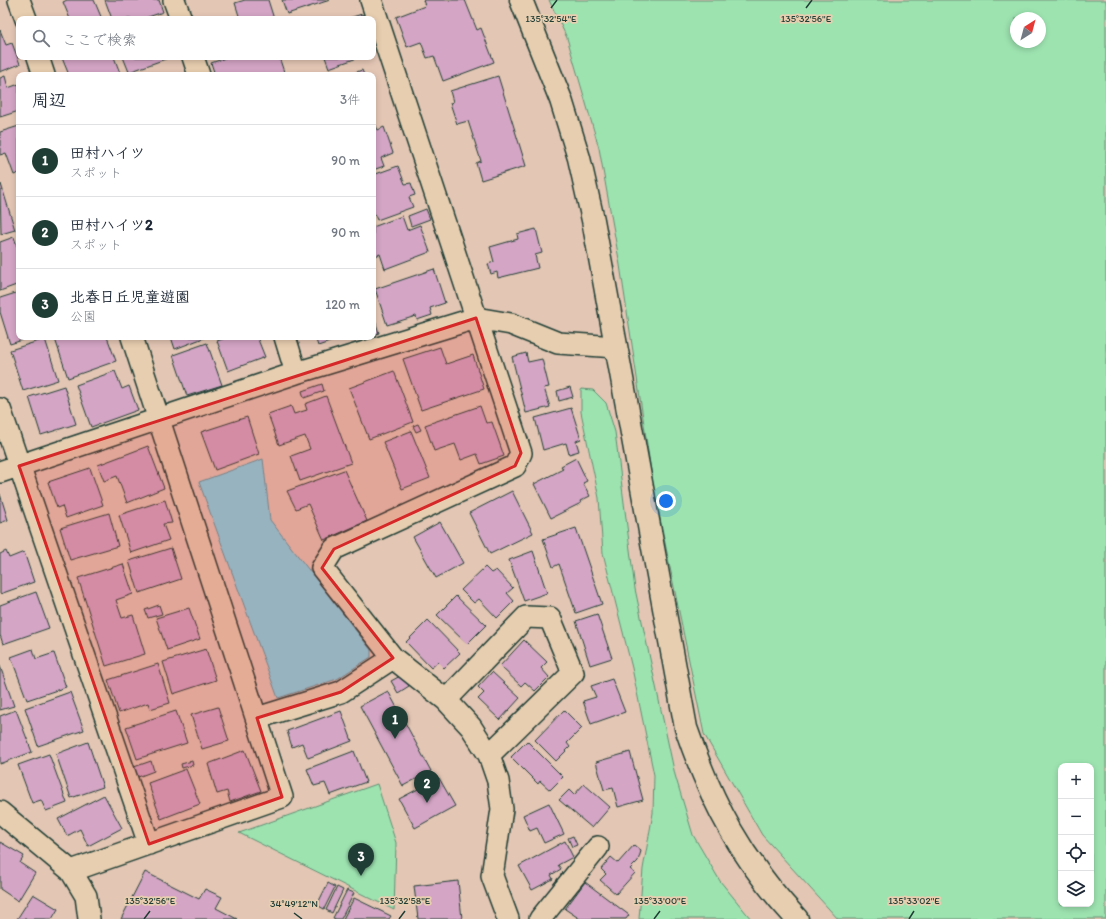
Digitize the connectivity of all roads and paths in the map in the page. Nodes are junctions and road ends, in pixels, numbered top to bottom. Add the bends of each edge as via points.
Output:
1 (19, 0) edge
2 (174, 0) edge
3 (371, 0) edge
4 (521, 0) edge
5 (25, 16) edge
6 (180, 16) edge
7 (39, 60) edge
8 (194, 60) edge
9 (43, 72) edge
10 (198, 72) edge
11 (476, 318) junction
12 (133, 340) edge
13 (285, 340) edge
14 (616, 347) junction
15 (296, 373) junction
16 (0, 409) edge
17 (159, 419) junction
18 (9, 469) edge
19 (393, 658) junction
20 (446, 700) junction
21 (257, 718) junction
22 (489, 756) junction
23 (0, 812) edge
24 (149, 844) junction
25 (598, 847) dead end
26 (71, 871) junction
27 (90, 919) edge
28 (508, 919) edge
29 (540, 919) edge
30 (796, 919) edge

1 - 5 street
2 - 6 street
3 - 11 street
4 - 14 street via 561,100 578,158 593,220
7 - 9 street
8 - 10 street
11 - 14 street via 511,324 558,343
11 - 15 street
11 - 19 street via 521,453 514,466 334,549 322,568
12 - 17 street
13 - 15 street
14 - 30 street via 686,728 701,772 721,815 745,856
15 - 17 street
16 - 18 street
17 - 18 street
17 - 21 street
18 - 24 street
19 - 20 street
19 - 21 street via 341,692
20 - 22 street via 471,727
20 - 22 street via 526,617 550,618 573,673
21 - 24 street via 282,797
22 - 28 street via 498,781 502,809 492,876
23 - 26 street
24 - 26 street
25 - 29 street
26 - 27 street via 86,896

